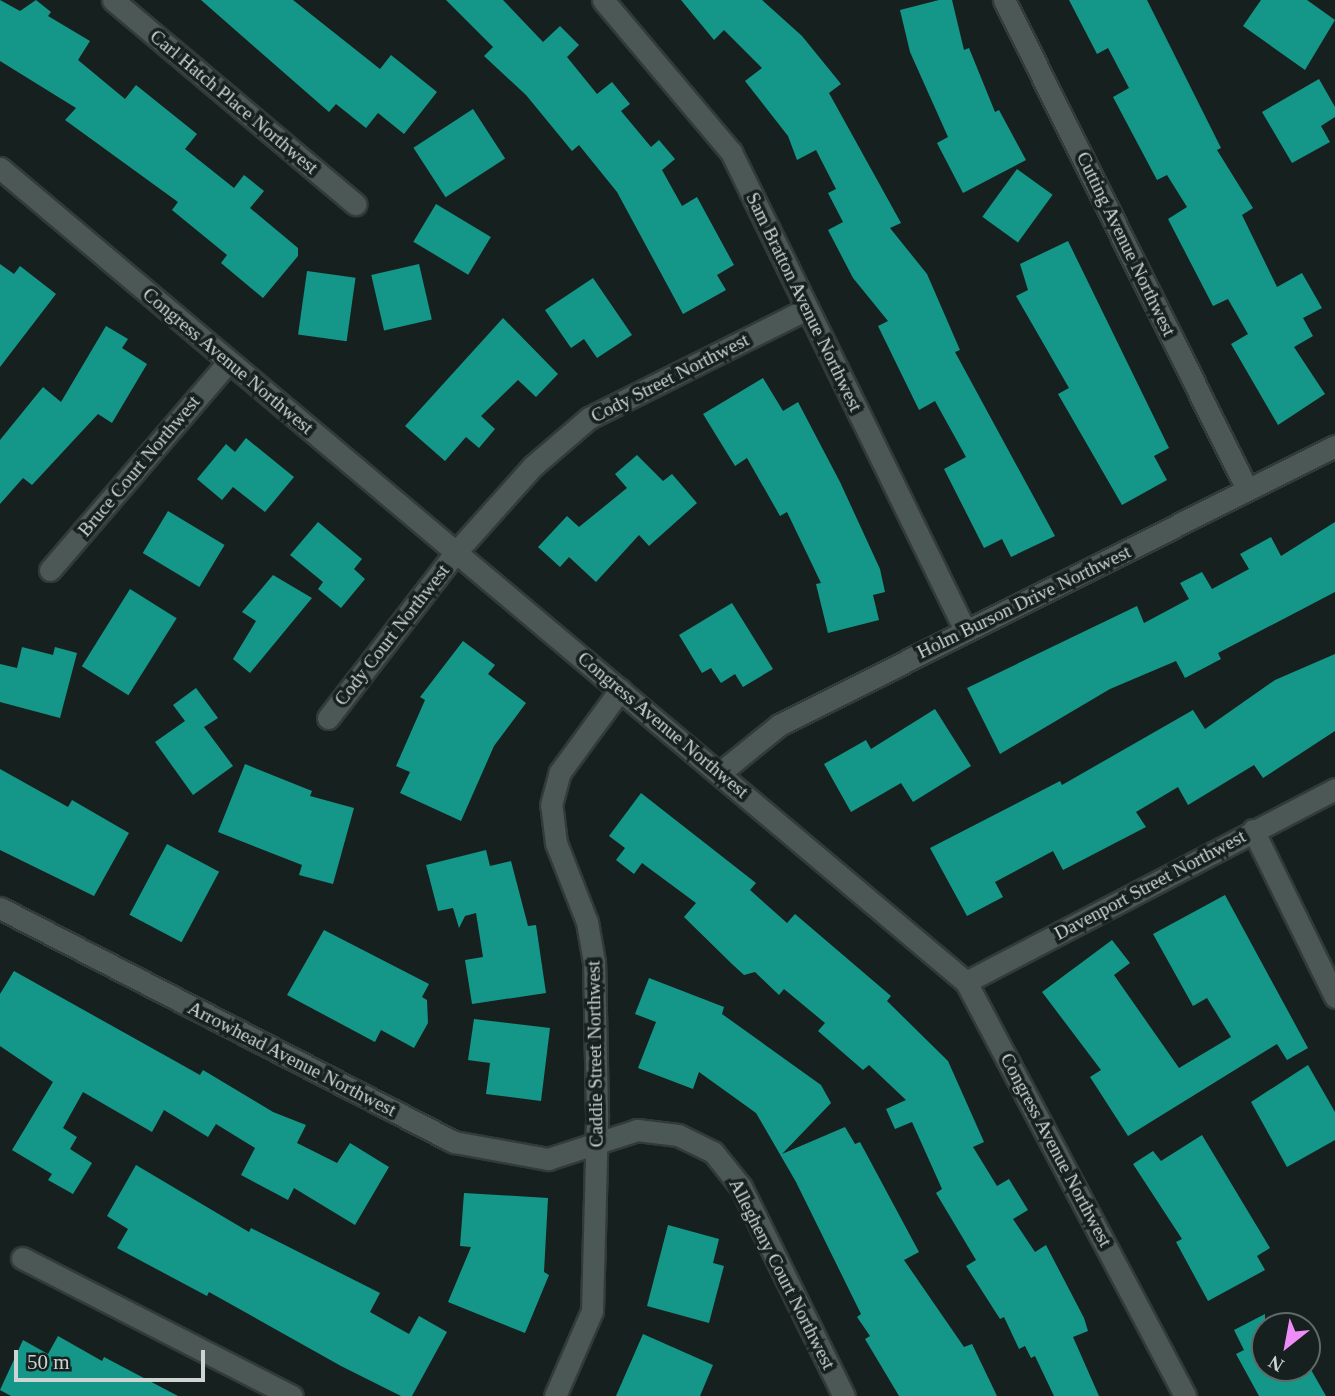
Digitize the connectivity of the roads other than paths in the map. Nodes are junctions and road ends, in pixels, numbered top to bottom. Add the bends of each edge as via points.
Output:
1 (113, 0) edge
2 (603, 0) edge
3 (1004, 0) edge
4 (0, 168) edge
5 (355, 204) dead end
6 (807, 309) junction
7 (228, 362) junction
8 (1335, 446) edge
9 (1247, 489) junction
10 (456, 552) junction
11 (50, 570) dead end
12 (965, 630) junction
13 (620, 690) junction
14 (328, 718) dead end
15 (721, 772) junction
16 (1335, 789) edge
17 (1253, 830) junction
18 (0, 908) edge
19 (966, 982) junction
20 (1335, 997) edge
21 (597, 1145) junction
22 (22, 1258) dead end
23 (292, 1396) edge
24 (555, 1396) edge
25 (844, 1396) edge
26 (1185, 1396) edge

1 - 5 street, Carl Hatch Place Northwest
2 - 6 street, Sam Bratton Avenue Northwest via 731,152
3 - 9 street, Cutting Avenue Northwest
4 - 7 street, Congress Avenue Northwest
6 - 10 street, Cody Street Northwest via 589,418 533,466
6 - 12 street, Sam Bratton Avenue Northwest
7 - 10 street, Congress Avenue Northwest
7 - 11 street, Bruce Court Northwest
8 - 9 street, Holm Burson Drive Northwest
9 - 12 street, Holm Burson Drive Northwest
10 - 13 street, Congress Avenue Northwest
10 - 14 street, Cody Court Northwest
12 - 15 street, Holm Burson Drive Northwest via 779,725
13 - 15 street, Congress Avenue Northwest
13 - 21 street, Caddie Street Northwest via 577,743 560,772 551,805 556,843 587,922 594,962
15 - 19 street, Congress Avenue Northwest
16 - 17 street, Davenport Street Northwest
17 - 19 street, Davenport Street Northwest
17 - 20 street
18 - 21 street, Arrowhead Avenue Northwest via 454,1142 548,1159
19 - 26 street, Congress Avenue Northwest
21 - 24 street, Caddie Street Northwest via 592,1311
21 - 25 street, Allegheny Court Northwest via 637,1130 678,1135 713,1152 741,1187
22 - 23 street

